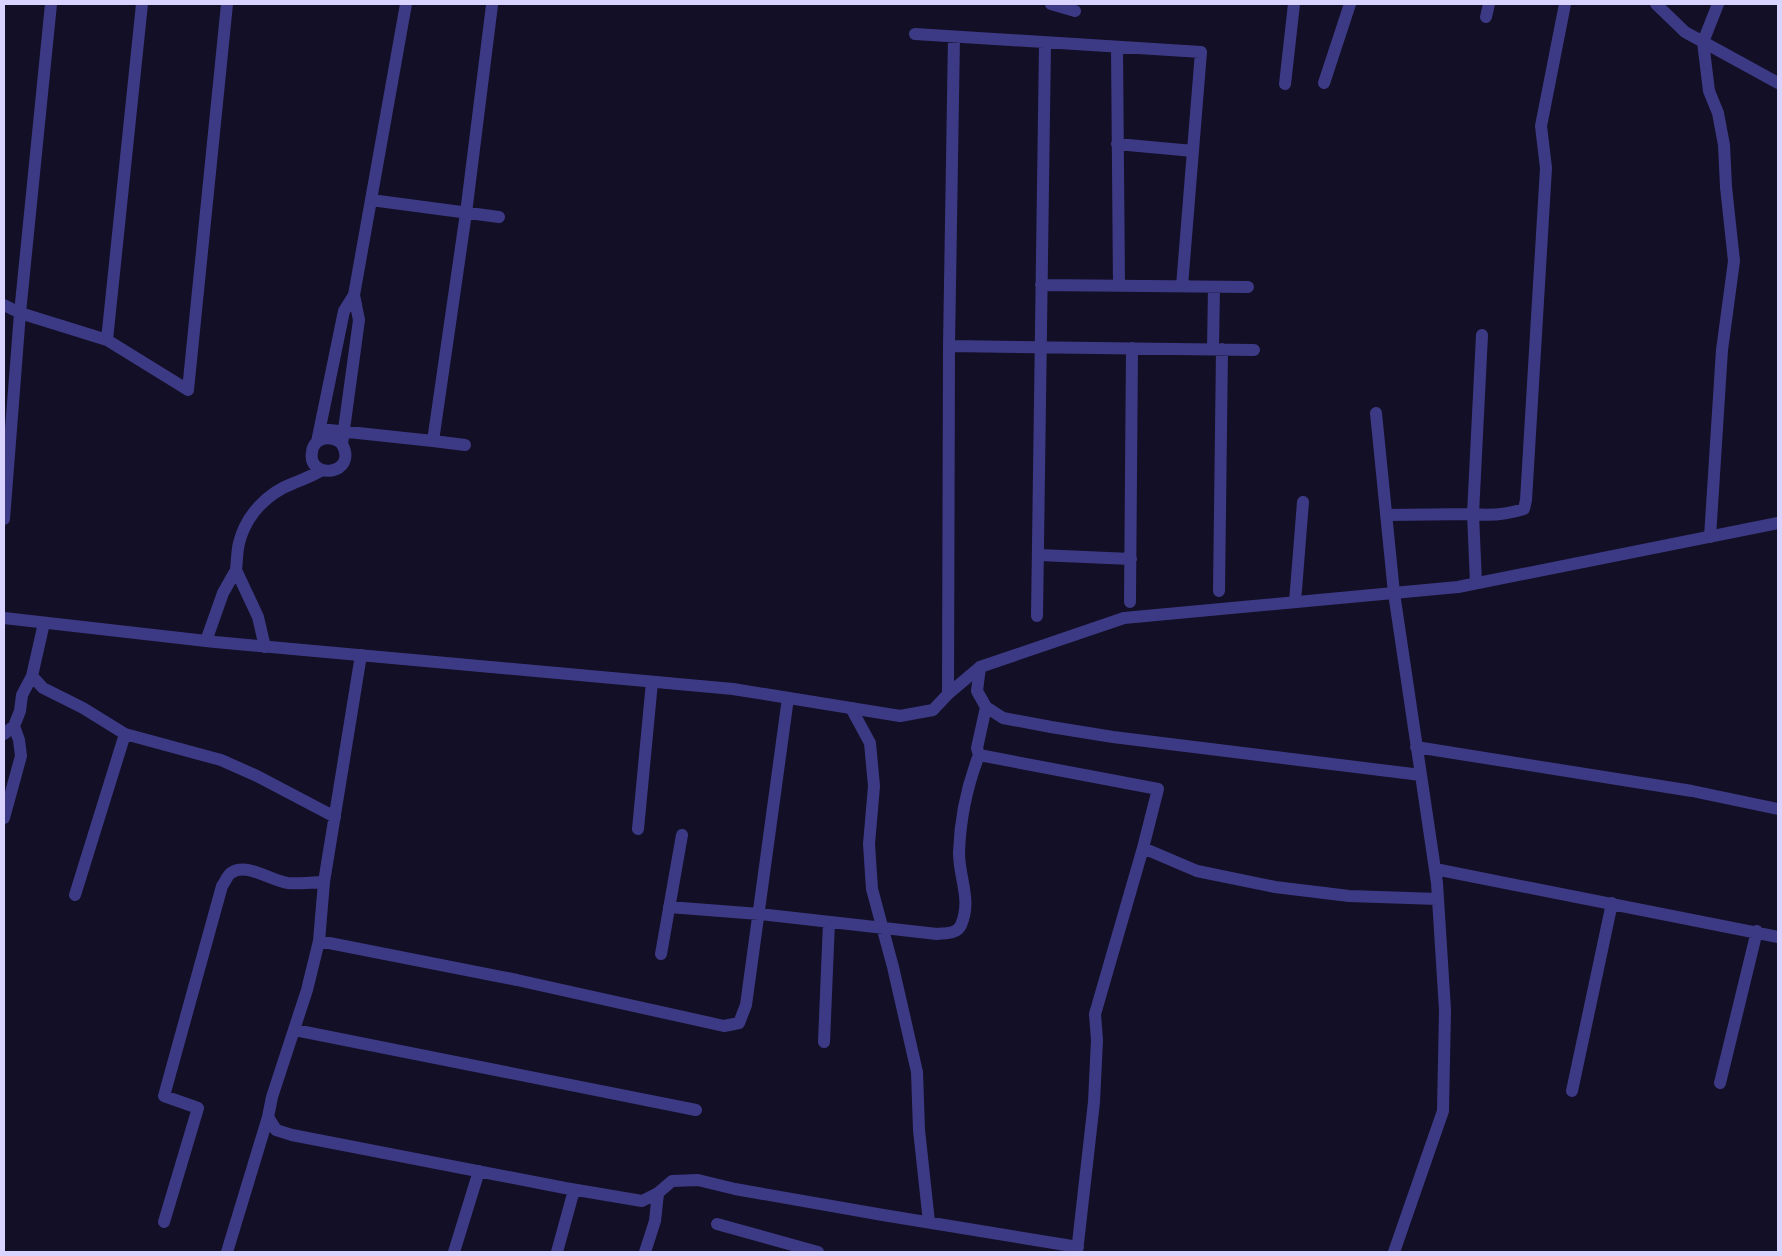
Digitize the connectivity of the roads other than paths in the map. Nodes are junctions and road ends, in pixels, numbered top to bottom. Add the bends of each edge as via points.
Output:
1 (52, 4) edge
2 (142, 4) edge
3 (227, 4) edge
4 (406, 4) edge
5 (1051, 4) edge
6 (1294, 4) edge
7 (1350, 4) edge
8 (1489, 4) edge
9 (1565, 4) edge
10 (1656, 4) edge
11 (1718, 4) edge
12 (492, 5) edge
13 (1075, 11) dead end
14 (1486, 17) dead end
15 (915, 34) dead end
16 (954, 37) junction
17 (1703, 42) junction
18 (1045, 43) junction
19 (1117, 48) junction
20 (1324, 83) dead end
21 (1285, 84) dead end
22 (1778, 84) edge
23 (1117, 144) junction
24 (1193, 151) junction
25 (371, 200) junction
26 (466, 213) junction
27 (499, 217) dead end
28 (1041, 285) junction
29 (1118, 286) junction
30 (1182, 286) junction
31 (1214, 287) junction
32 (1248, 287) dead end
33 (354, 295) junction
34 (4, 305) edge
35 (20, 313) junction
36 (1482, 335) dead end
37 (107, 340) junction
38 (950, 346) junction
39 (1040, 347) junction
40 (1132, 348) junction
41 (1218, 349) junction
42 (1254, 350) dead end
43 (1376, 412) dead end
44 (318, 435) junction
45 (343, 438) junction
46 (433, 441) junction
47 (465, 445) dead end
48 (322, 470) junction
49 (1303, 502) dead end
50 (1473, 514) junction
51 (1386, 515) junction
52 (4, 519) edge
53 (1778, 523) edge
54 (1710, 537) junction
55 (1039, 555) junction
56 (1131, 559) junction
57 (236, 570) junction
58 (1476, 583) junction
59 (1219, 591) dead end
60 (1394, 593) junction
61 (1130, 602) dead end
62 (1295, 602) junction
63 (1038, 616) dead end
64 (4, 618) edge
65 (44, 623) junction
66 (206, 641) junction
67 (265, 647) junction
68 (362, 656) junction
69 (980, 667) junction
70 (32, 676) junction
71 (652, 682) junction
72 (948, 694) junction
73 (788, 698) junction
74 (986, 707) junction
75 (851, 708) junction
76 (9, 730) edge
77 (125, 734) junction
78 (1416, 747) junction
79 (979, 756) junction
80 (1421, 775) junction
81 (1778, 809) edge
82 (335, 817) junction
83 (4, 818) edge
84 (638, 829) dead end
85 (682, 835) dead end
86 (1143, 848) junction
87 (1435, 869) junction
88 (324, 882) junction
89 (75, 895) dead end
90 (1438, 899) junction
91 (1612, 903) junction
92 (669, 907) junction
93 (759, 914) junction
94 (829, 922) junction
95 (882, 928) junction
96 (1757, 931) junction
97 (1778, 936) edge
98 (319, 941) junction
99 (661, 954) dead end
100 (294, 1030) junction
101 (824, 1042) dead end
102 (1720, 1082) dead end
103 (1572, 1091) dead end
104 (696, 1110) dead end
105 (268, 1117) junction
106 (479, 1172) junction
107 (574, 1190) junction
108 (658, 1193) junction
109 (164, 1222) dead end
110 (929, 1222) junction
111 (717, 1224) dead end
112 (1078, 1249) edge
113 (228, 1252) edge
114 (454, 1252) edge
115 (558, 1252) edge
116 (645, 1252) edge
117 (818, 1252) edge
118 (1394, 1252) edge

1 - 35 street
2 - 37 street
3 - 37 street via 188,390
4 - 25 street
5 - 13 street
6 - 21 street
7 - 20 street
8 - 14 street
9 - 50 street via 1541,126 1546,168 1524,509 1511,513
10 - 17 street via 1685,32
11 - 17 street
12 - 26 street
15 - 16 street
16 - 18 street
16 - 38 street
17 - 22 street
17 - 54 street via 1708,91 1718,113 1724,145 1734,261 1722,350
18 - 19 street
18 - 28 street
19 - 23 street
19 - 24 street via 1201,52
23 - 24 street
23 - 29 street
24 - 30 street
25 - 26 street
25 - 33 street
26 - 27 street
26 - 46 street
28 - 29 street
28 - 39 street
29 - 30 street
30 - 31 street
31 - 32 street
31 - 41 street
33 - 44 street via 344,311
33 - 45 street via 359,320
34 - 35 street
35 - 37 street
35 - 52 street
36 - 50 street
38 - 39 street
38 - 72 street
39 - 40 street
39 - 55 street
40 - 41 street
40 - 56 street
41 - 42 street
41 - 59 street
43 - 51 street
44 - 45 street via 338,440
44 - 48 street via 312,457 313,463
45 - 46 street
45 - 48 street via 346,454 342,465 333,471
46 - 47 street
48 - 57 street via 267,498 248,518 239,543
49 - 62 street
50 - 51 street
50 - 58 street
51 - 60 street
53 - 54 street
54 - 58 street
55 - 56 street
55 - 63 street
56 - 61 street
57 - 66 street via 223,593
57 - 67 street via 258,617
58 - 60 street
60 - 62 street
60 - 78 street
62 - 69 street via 1124,618
64 - 65 street
65 - 66 street
65 - 70 street
66 - 67 street
67 - 68 street
68 - 71 street
68 - 82 street
69 - 72 street
69 - 74 street via 977,690
70 - 76 street via 22,695 20,711
70 - 77 street via 43,688
71 - 73 street via 733,689
71 - 84 street
72 - 75 street via 933,710 900,716
73 - 75 street
73 - 93 street
74 - 79 street via 977,748
74 - 80 street via 1002,718 1113,737
75 - 95 street via 870,743 874,786 869,844 872,889
76 - 83 street via 19,740 21,756
77 - 82 street via 222,760
77 - 89 street
78 - 80 street
78 - 81 street via 1692,791
79 - 86 street via 1158,789
79 - 95 street via 963,814 959,853 966,894 960,926 952,932 937,934
80 - 87 street
82 - 88 street
85 - 92 street
86 - 90 street via 1197,871 1275,888 1349,896
86 - 112 street via 1095,1014 1094,1102
87 - 90 street
87 - 91 street
88 - 98 street
88 - 109 street via 288,883 237,870 229,874 222,886 164,1096 198,1108
90 - 118 street via 1445,1010 1443,1111
91 - 96 street
91 - 103 street
92 - 93 street
92 - 99 street
93 - 94 street
93 - 98 street via 746,1005 739,1023 724,1026
94 - 95 street
94 - 101 street
95 - 110 street via 916,1072
96 - 97 street
96 - 102 street
98 - 100 street
100 - 104 street
100 - 105 street
105 - 106 street via 276,1130 292,1135
105 - 113 street
106 - 107 street
106 - 114 street
107 - 108 street via 642,1201
107 - 115 street
108 - 110 street via 672,1181 698,1180
108 - 116 street via 655,1221
110 - 112 street
111 - 117 street

